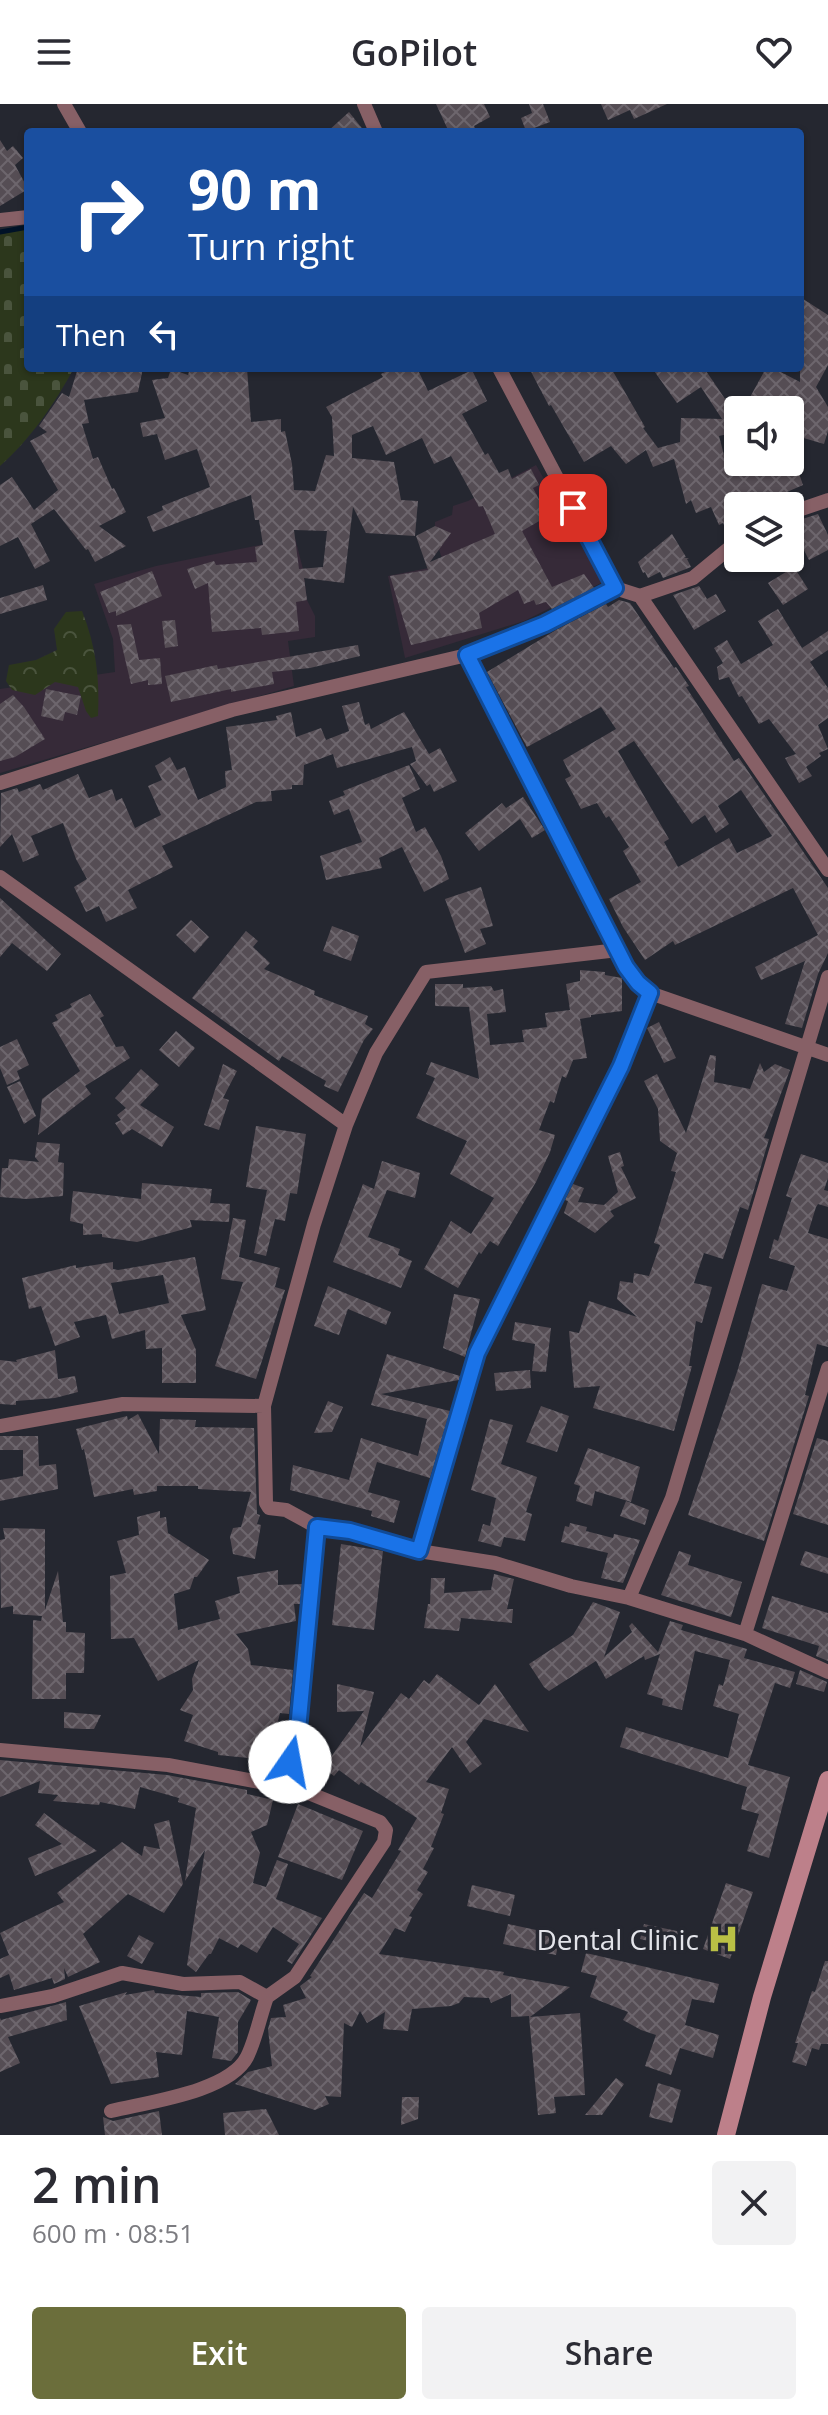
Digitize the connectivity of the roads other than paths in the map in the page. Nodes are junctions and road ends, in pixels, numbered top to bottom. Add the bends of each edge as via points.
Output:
1 (64, 104) edge
2 (364, 104) edge
3 (78, 128) edge
4 (374, 128) edge
5 (24, 217) edge
6 (0, 220) edge
7 (501, 372) edge
8 (828, 500) edge
9 (804, 508) edge
10 (724, 553) edge
11 (615, 588) junction
12 (640, 596) junction
13 (467, 655) junction
14 (0, 783) edge
15 (828, 870) edge
16 (0, 877) edge
17 (618, 950) junction
18 (828, 977) edge
19 (650, 993) junction
20 (806, 1049) junction
21 (828, 1055) edge
22 (346, 1125) junction
23 (828, 1368) edge
24 (264, 1406) junction
25 (0, 1426) edge
26 (317, 1527) junction
27 (419, 1551) junction
28 (629, 1598) junction
29 (745, 1634) junction
30 (828, 1672) edge
31 (0, 1750) edge
32 (828, 1780) edge
33 (284, 1783) junction
34 (267, 1997) junction
35 (0, 2006) edge
36 (111, 2111) dead end
37 (726, 2135) edge

1 - 3 street
2 - 4 street
5 - 6 street
7 - 11 street
8 - 9 street
10 - 12 street via 693,578
11 - 12 street
11 - 13 street
12 - 15 street
13 - 14 street via 232,710
13 - 17 street
16 - 22 street
17 - 19 street
17 - 22 street via 426,972 376,1053
18 - 20 street
19 - 20 street
19 - 27 street via 621,1066 477,1353
20 - 21 street
20 - 28 street via 672,1498
22 - 24 street
23 - 29 street
24 - 25 street via 123,1404
24 - 26 street via 266,1503
26 - 27 street
26 - 33 street via 297,1740
27 - 28 street via 495,1563
28 - 29 street
29 - 30 street
31 - 33 street via 168,1765
32 - 37 main road
33 - 34 street via 380,1822 386,1830 384,1842 315,1949 295,1977
34 - 35 street via 240,1982 183,1984 122,1973 53,1996
34 - 36 street via 247,2058 231,2075

